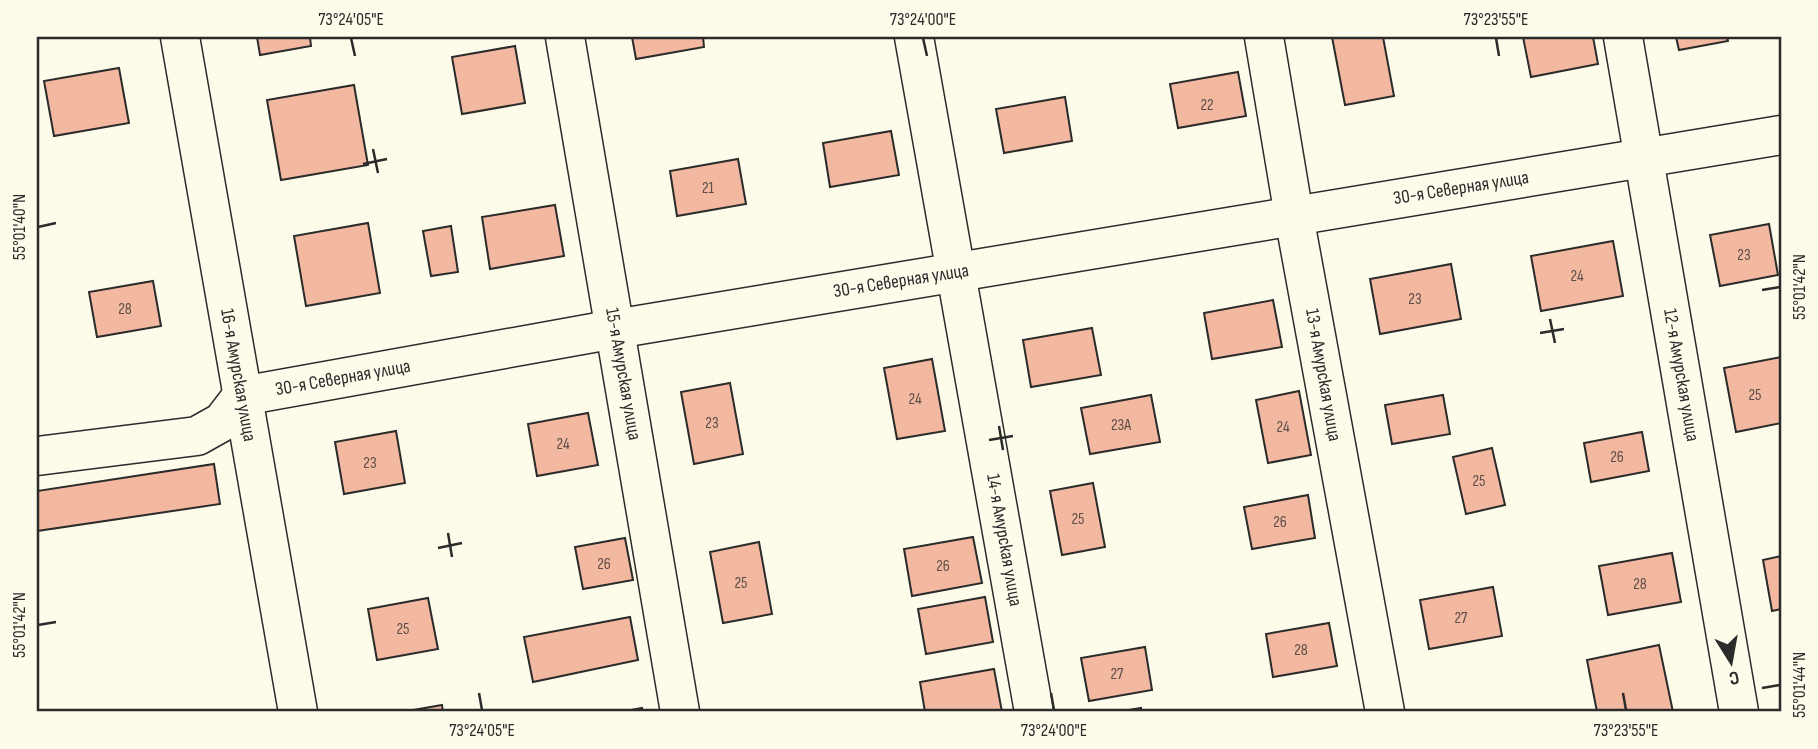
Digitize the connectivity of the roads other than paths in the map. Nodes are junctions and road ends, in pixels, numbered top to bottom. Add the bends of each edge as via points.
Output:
1 (180, 37) edge
2 (565, 37) edge
3 (914, 37) edge
4 (1264, 37) edge
5 (1623, 37) edge
6 (1781, 135) edge
7 (1644, 158) junction
8 (1294, 216) junction
9 (957, 272) junction
10 (615, 329) junction
11 (242, 396) junction
12 (37, 456) edge
13 (298, 712) edge
14 (680, 712) edge
15 (1034, 712) edge
16 (1385, 712) edge
17 (1740, 712) edge

1 - 11 street, 16-я Амурская улица
2 - 10 street, 15-я Амурская улица
3 - 9 street, 14-я Амурская улица
4 - 8 street, 13-я Амурская улица
5 - 7 street, 12-я Амурская улица
6 - 7 street, 30-я Северная улица
7 - 8 street, 30-я Северная улица
7 - 17 street, 12-я Амурская улица
8 - 9 street, 30-я Северная улица
8 - 16 street, 13-я Амурская улица
9 - 10 street, 30-я Северная улица
9 - 15 street, 14-я Амурская улица
10 - 11 street, 30-я Северная улица
10 - 14 street, 15-я Амурская улица
11 - 12 street via 222,422 197,436
11 - 13 street, 16-я Амурская улица

